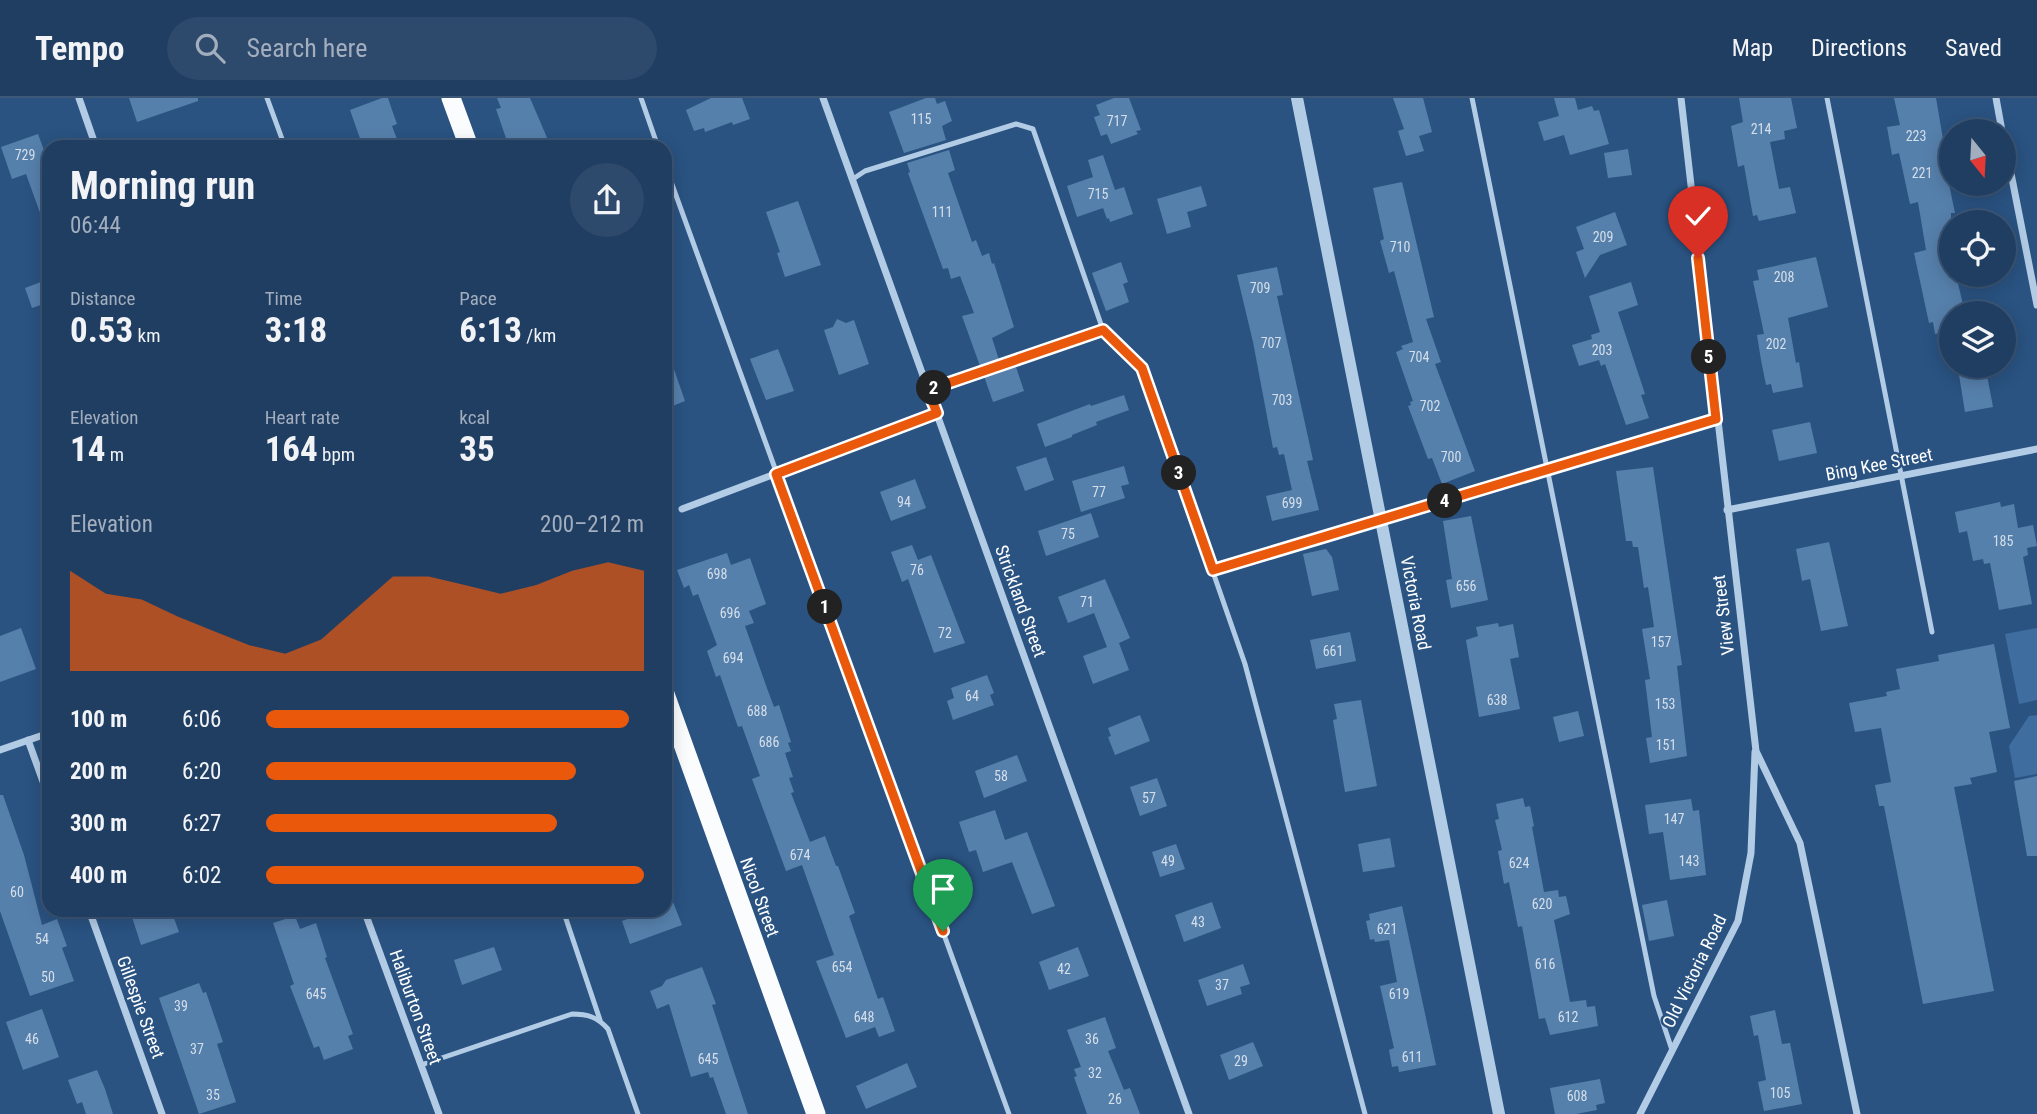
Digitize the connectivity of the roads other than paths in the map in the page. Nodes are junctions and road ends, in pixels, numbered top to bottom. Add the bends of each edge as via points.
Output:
1 (79, 98) edge
2 (267, 98) edge
3 (451, 98) edge
4 (641, 98) edge
5 (824, 98) edge
6 (1297, 98) edge
7 (1472, 98) edge
8 (1681, 98) edge
9 (1827, 98) edge
10 (1996, 98) edge
11 (2000, 119) edge
12 (94, 140) edge
13 (282, 140) edge
14 (466, 140) edge
15 (656, 140) edge
16 (853, 179) junction
17 (672, 184) edge
18 (2015, 196) edge
19 (2037, 305) edge
20 (1103, 330) junction
21 (928, 390) junction
22 (937, 413) junction
23 (1716, 419) junction
24 (2037, 449) edge
25 (1546, 469) junction
26 (776, 474) junction
27 (1902, 476) junction
28 (682, 509) dead end
29 (1727, 510) junction
30 (1382, 520) junction
31 (1213, 570) junction
32 (1932, 632) dead end
33 (672, 713) edge
34 (42, 735) edge
35 (28, 740) junction
36 (0, 750) edge
37 (1756, 751) junction
38 (42, 779) edge
39 (92, 917) edge
40 (368, 917) edge
41 (565, 917) edge
42 (600, 1020) junction
43 (1672, 1050) junction
44 (421, 1065) junction
45 (162, 1114) edge
46 (439, 1114) edge
47 (638, 1114) edge
48 (816, 1114) edge
49 (1009, 1114) edge
50 (1189, 1114) edge
51 (1365, 1114) edge
52 (1499, 1114) edge
53 (1640, 1114) edge
54 (1857, 1114) edge

1 - 12 street
2 - 13 lane
3 - 14 highway
4 - 15 lane
5 - 16 street, Strickland Street
6 - 30 street, Victoria Road
7 - 25 lane
8 - 23 street, View Street
9 - 27 lane
10 - 11 street
16 - 20 lane via 1016,124 1033,129
16 - 21 street, Strickland Street
17 - 26 lane
18 - 19 street
20 - 21 lane
20 - 31 lane via 1142,368
21 - 22 street, Strickland Street
22 - 26 street
22 - 50 street, Strickland Street
23 - 25 lane
23 - 29 street, View Street
24 - 27 street, Bing Kee Street
25 - 30 lane
25 - 43 lane via 1654,996
26 - 28 street
26 - 49 lane
27 - 29 street, Bing Kee Street
27 - 32 lane
29 - 37 street, View Street
30 - 31 lane
30 - 52 street, Victoria Road
31 - 51 lane via 1245,664
33 - 48 highway, Nicol Street
34 - 35 street
35 - 36 street
35 - 38 street
37 - 43 street, Old Victoria Road via 1751,853 1738,921
37 - 54 street, View Street via 1800,843
39 - 45 street, Gillespie Street
40 - 44 street, Haliburton Street
41 - 42 lane
42 - 44 lane via 572,1014
42 - 47 lane via 608,1029
43 - 53 street, Old Victoria Road
44 - 46 street, Haliburton Street

